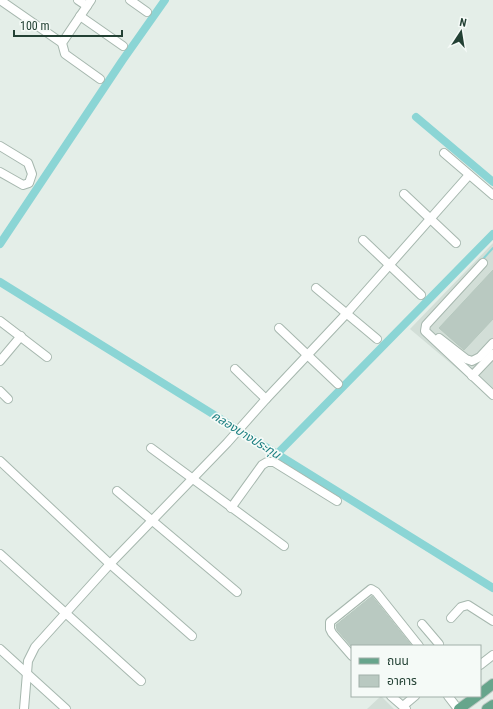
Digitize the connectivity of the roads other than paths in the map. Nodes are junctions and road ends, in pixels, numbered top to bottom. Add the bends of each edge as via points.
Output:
1 (1, 0) edge
2 (78, 0) edge
3 (130, 0) edge
4 (89, 3) edge
5 (147, 12) dead end
6 (80, 16) junction
7 (62, 42) junction
8 (123, 46) dead end
9 (100, 79) dead end
10 (0, 146) edge
11 (444, 153) dead end
12 (0, 172) edge
13 (470, 175) junction
14 (404, 194) dead end
15 (493, 194) edge
16 (430, 219) junction
17 (363, 240) dead end
18 (456, 243) dead end
19 (483, 263) dead end
20 (390, 265) junction
21 (316, 288) dead end
22 (421, 295) dead end
23 (347, 313) junction
24 (0, 321) edge
25 (279, 328) dead end
26 (21, 336) junction
27 (439, 338) dead end
28 (377, 339) dead end
29 (493, 343) edge
30 (493, 354) edge
31 (308, 355) junction
32 (47, 357) dead end
33 (0, 361) edge
34 (235, 369) dead end
35 (472, 376) junction
36 (338, 384) dead end
37 (0, 391) edge
38 (493, 395) edge
39 (8, 399) dead end
40 (266, 399) junction
41 (151, 448) dead end
42 (0, 461) edge
43 (191, 478) junction
44 (117, 491) dead end
45 (337, 501) dead end
46 (231, 508) junction
47 (152, 520) junction
48 (284, 546) dead end
49 (0, 554) edge
50 (110, 564) junction
51 (237, 592) dead end
52 (64, 614) junction
53 (451, 618) dead end
54 (493, 621) edge
55 (422, 624) dead end
56 (192, 636) dead end
57 (439, 644) dead end
58 (418, 645) edge
59 (0, 649) edge
60 (351, 655) edge
61 (493, 656) edge
62 (481, 664) edge
63 (26, 674) junction
64 (141, 681) dead end
65 (493, 684) edge
66 (481, 693) edge
67 (392, 697) edge
68 (414, 697) edge
69 (449, 697) edge
70 (476, 697) edge
71 (493, 705) edge
72 (405, 707) edge
73 (24, 709) edge
74 (66, 709) edge
75 (458, 709) edge
76 (487, 709) edge

1 - 7 street
2 - 4 street
3 - 5 street
4 - 6 street
6 - 7 street
6 - 8 street
7 - 9 street via 65,54
10 - 12 street via 28,163 32,170 29,182 23,186
11 - 13 street
13 - 15 street
13 - 16 street
14 - 16 street
16 - 18 street
16 - 20 street
17 - 20 street
19 - 35 street via 425,328 427,334
20 - 22 street
20 - 23 street
21 - 23 street
23 - 28 street
23 - 31 street
24 - 26 street
25 - 31 street
26 - 32 street
26 - 33 street
27 - 29 street via 472,361 480,357
30 - 35 street
31 - 36 street
31 - 40 street
34 - 40 street
35 - 38 street
37 - 39 street
40 - 43 street via 227,443
41 - 43 street
42 - 50 street
43 - 46 street
43 - 47 street
44 - 47 street
45 - 46 street via 274,462 267,462 262,465
46 - 48 street
47 - 50 street
47 - 51 street
49 - 52 street
50 - 52 street
50 - 56 street
52 - 63 street via 30,654
52 - 64 street
53 - 54 street via 461,607 468,605
55 - 57 street
58 - 60 street via 371,589 330,622 332,633
59 - 63 street
61 - 62 street
63 - 73 street
63 - 74 street
65 - 66 main road
67 - 72 street
68 - 72 street
69 - 75 street
70 - 75 main road
71 - 76 main road

